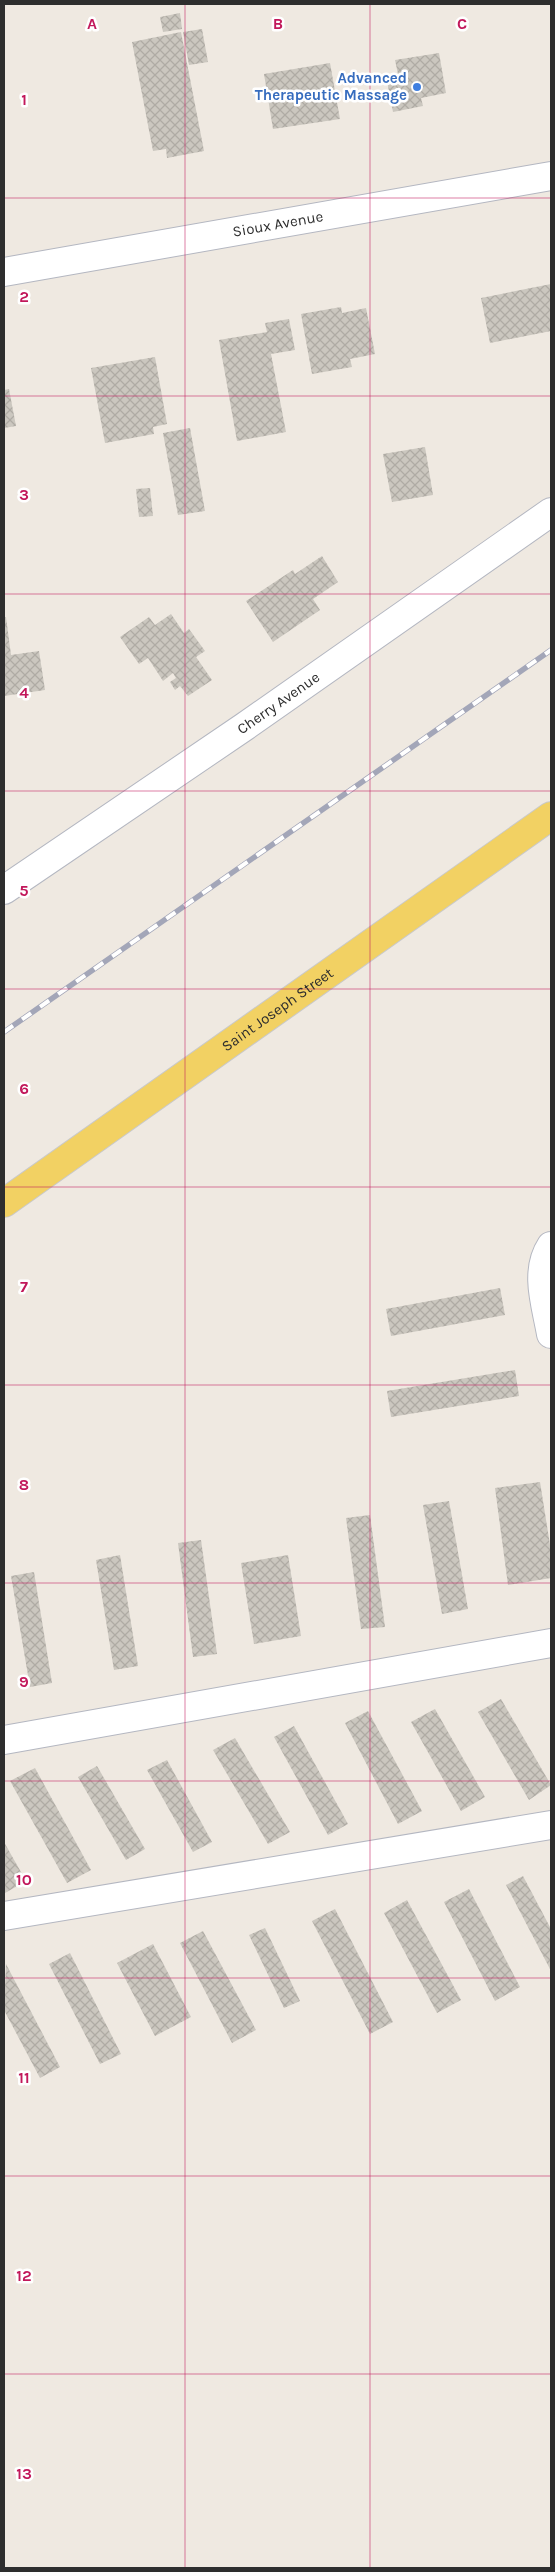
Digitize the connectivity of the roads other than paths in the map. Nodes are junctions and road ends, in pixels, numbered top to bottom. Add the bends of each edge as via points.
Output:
1 (551, 176) edge
2 (4, 272) edge
3 (551, 512) edge
4 (551, 816) edge
5 (4, 890) edge
6 (4, 1203) edge
7 (547, 1252) edge
8 (551, 1334) edge
9 (551, 1643) edge
10 (4, 1740) edge
11 (551, 1825) edge
12 (4, 1916) edge

1 - 2 street, Sioux Avenue
3 - 5 street, Cherry Avenue
4 - 6 main road, Saint Joseph Street
7 - 8 street via 542,1284
9 - 10 street
11 - 12 street

